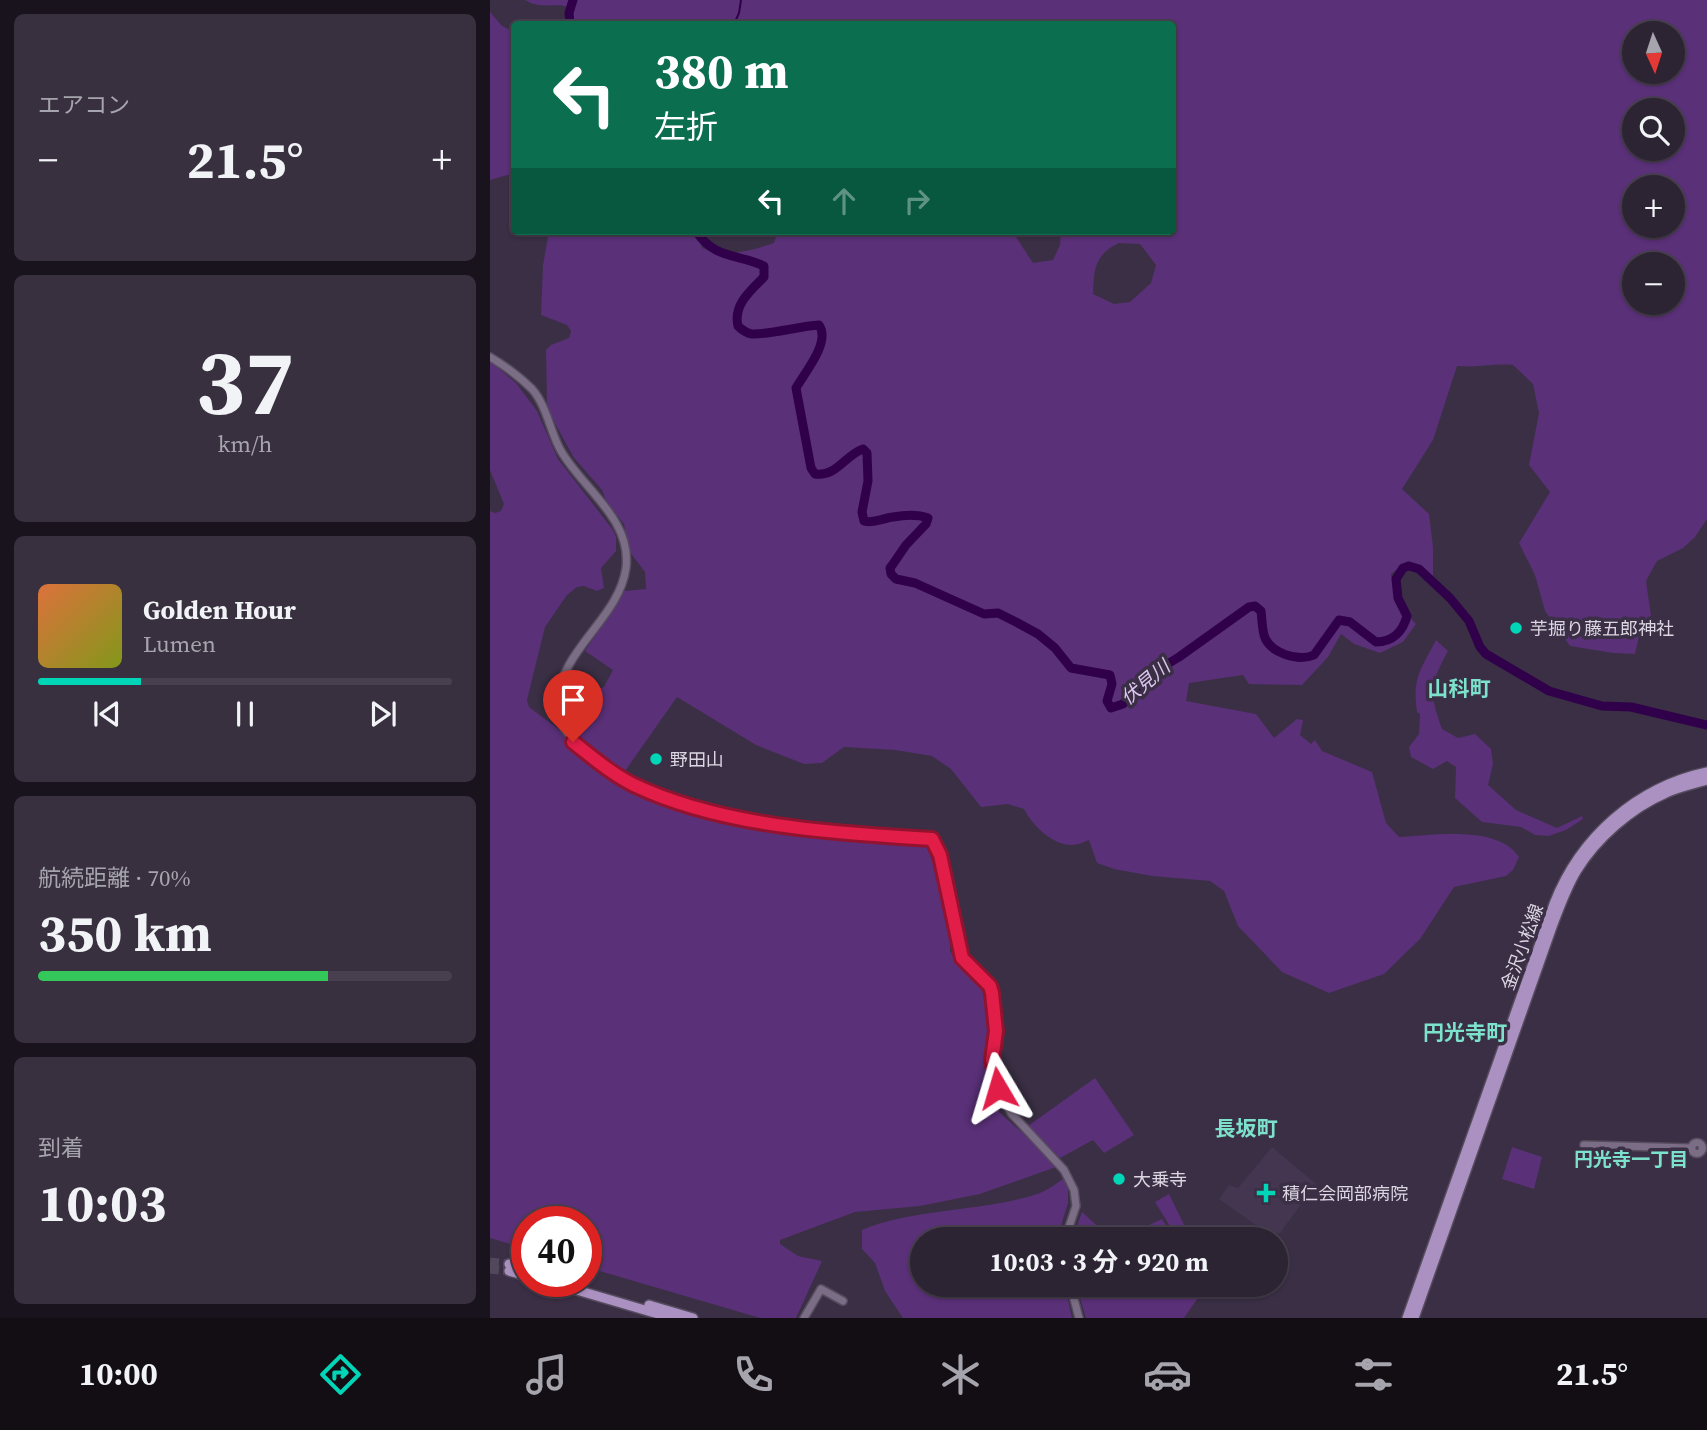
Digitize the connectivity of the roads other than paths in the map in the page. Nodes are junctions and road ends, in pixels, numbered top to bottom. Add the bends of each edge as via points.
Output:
1 (490, 357) edge
2 (1707, 772) edge
3 (1707, 780) edge
4 (1584, 1145) dead end
5 (1705, 1148) edge
6 (1067, 1227) edge
7 (602, 1290) edge
8 (600, 1297) edge
9 (1073, 1297) edge
10 (843, 1301) dead end
11 (672, 1318) edge
12 (693, 1318) edge
13 (804, 1318) edge
14 (1079, 1318) edge
15 (1407, 1318) edge
16 (1414, 1318) edge

1 - 6 street via 533,391 563,454 607,510 625,547 620,589 560,685 558,711 565,731 627,781 696,808 775,825 932,839 940,855 962,958 992,993 996,1031 992,1060 998,1088 1011,1113 1064,1170 1074,1190 1076,1206
2 - 15 main road, 金沢小松線 via 1661,788 1626,808 1595,835 1566,877
3 - 16 main road, 金沢小松線 via 1638,808 1591,850 1574,875
4 - 5 street via 1692,1148 1697,1154
7 - 12 main road
8 - 11 main road
9 - 14 street
10 - 13 street via 821,1289

